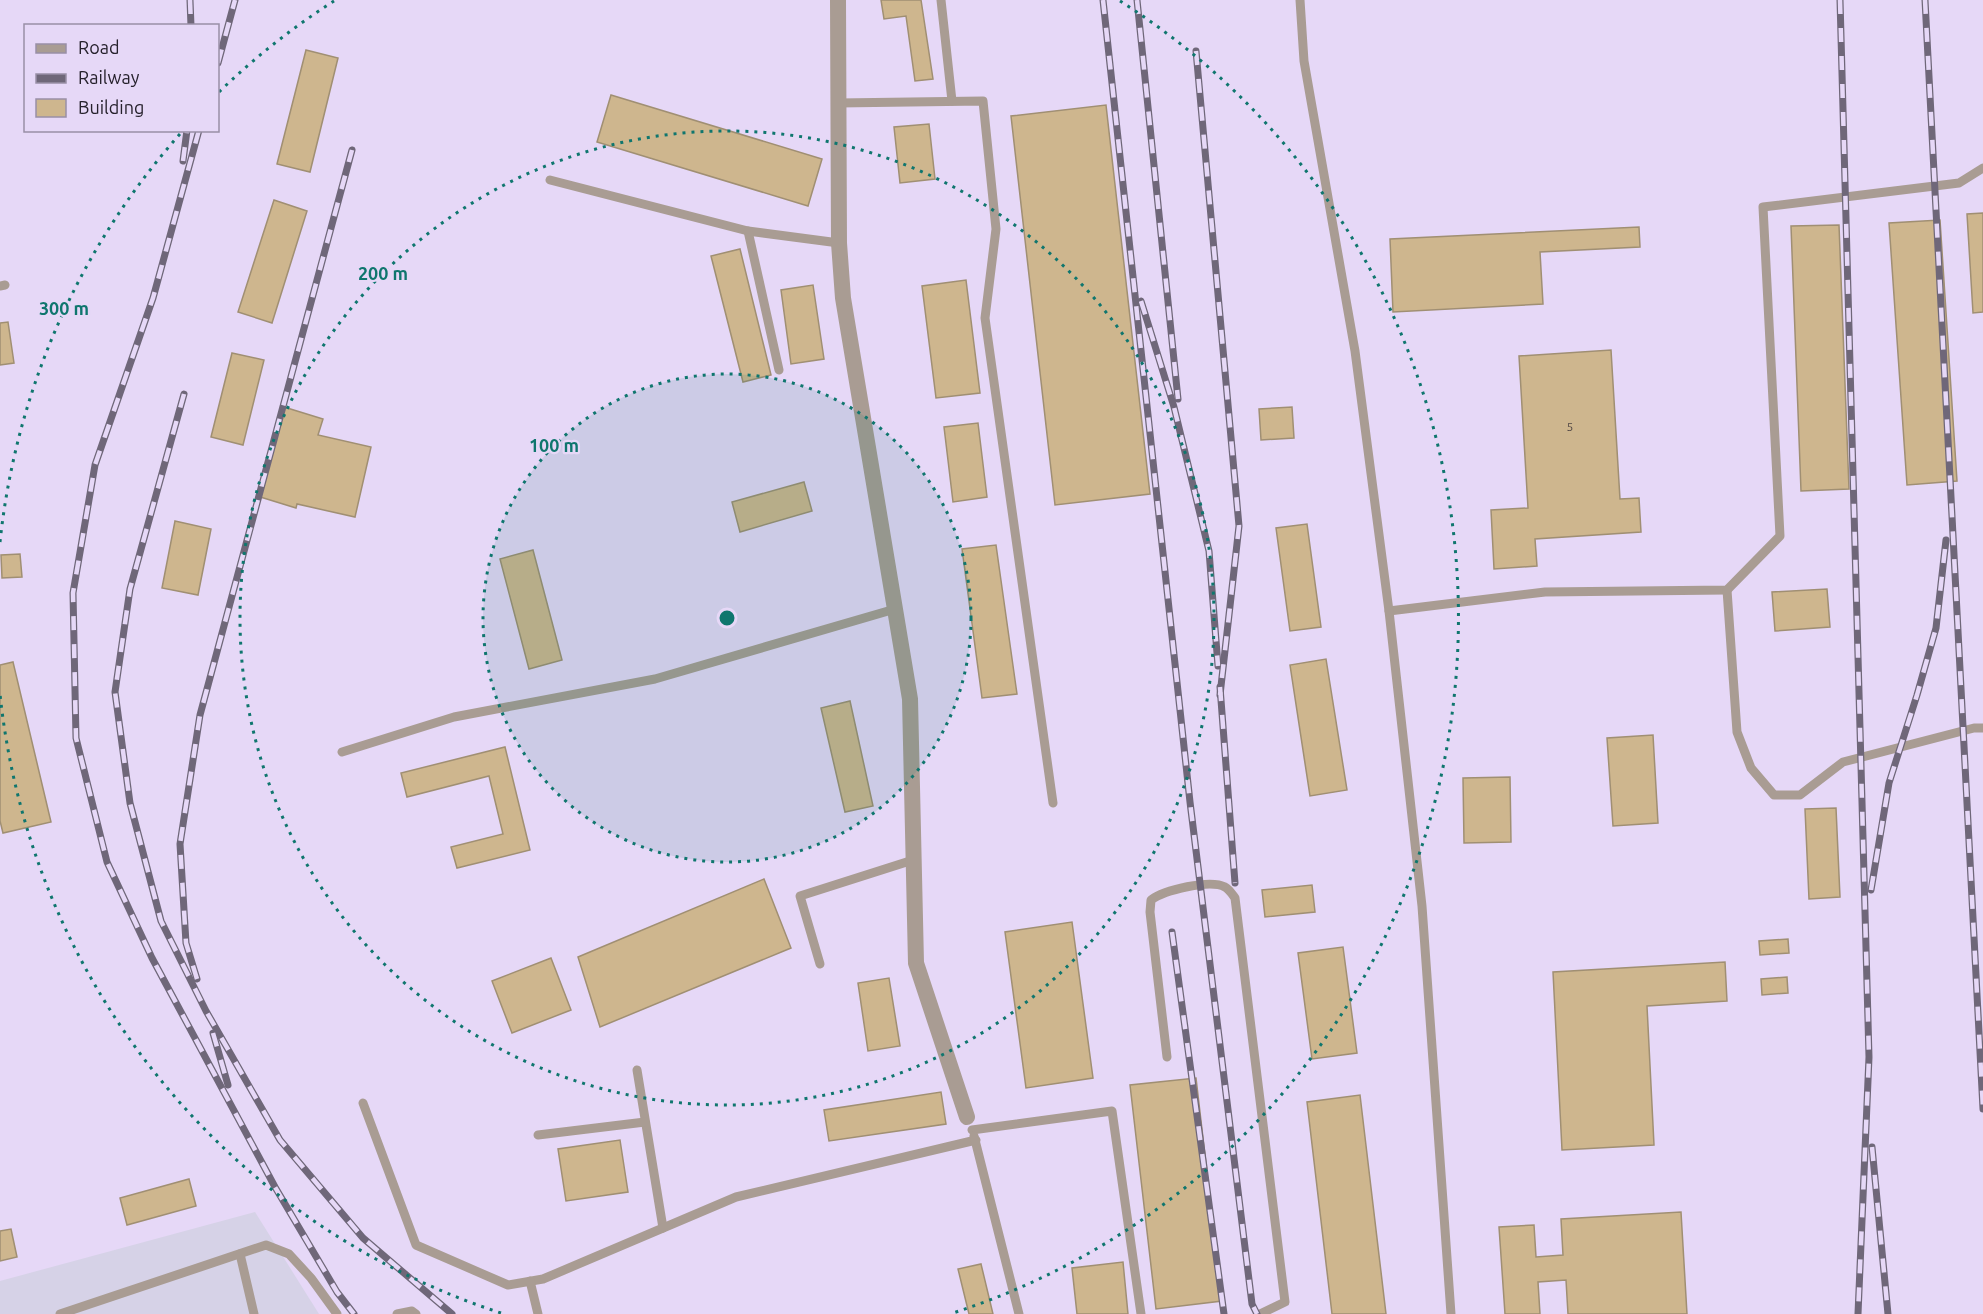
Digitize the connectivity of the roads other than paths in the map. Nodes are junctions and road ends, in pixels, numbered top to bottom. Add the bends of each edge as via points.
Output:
1 (838, 0) edge
2 (941, 0) edge
3 (1300, 0) edge
4 (952, 101) junction
5 (838, 103) junction
6 (1983, 168) edge
7 (550, 180) dead end
8 (748, 231) junction
9 (839, 243) junction
10 (779, 370) dead end
11 (1727, 590) junction
12 (895, 609) junction
13 (1389, 611) junction
14 (1983, 728) edge
15 (342, 752) dead end
16 (1053, 803) dead end
17 (914, 860) junction
18 (820, 964) dead end
19 (1167, 1057) dead end
20 (637, 1070) dead end
21 (363, 1103) dead end
22 (645, 1122) junction
23 (969, 1124) junction
24 (538, 1135) dead end
25 (976, 1140) junction
26 (663, 1228) junction
27 (240, 1254) junction
28 (530, 1281) junction
29 (60, 1314) edge
30 (254, 1314) edge
31 (337, 1314) edge
32 (397, 1314) edge
33 (416, 1314) edge
34 (538, 1314) edge
35 (1018, 1314) edge
36 (1141, 1314) edge
37 (1260, 1314) edge
38 (1451, 1314) edge

1 - 5 street
2 - 4 lane
3 - 13 lane via 1304,62 1355,351
4 - 5 lane
4 - 16 lane via 983,101 996,229 985,318
5 - 9 street
6 - 11 lane via 1959,183 1763,207 1780,536
7 - 8 lane
8 - 9 lane
8 - 10 lane
9 - 12 street via 843,298
11 - 13 lane via 1545,592
11 - 14 lane via 1737,732 1751,768 1774,795 1800,795 1843,762
12 - 15 lane via 656,679 454,717
12 - 17 street via 910,699
13 - 38 lane via 1422,906
17 - 18 lane via 800,896
17 - 23 street via 916,963
19 - 37 lane via 1151,900 1160,893 1212,884 1227,888 1235,898 1285,1302
20 - 22 lane
21 - 28 lane via 416,1245 508,1285
22 - 24 lane
22 - 26 lane
23 - 25 lane
23 - 36 lane via 1112,1111
25 - 26 lane via 736,1197
25 - 35 lane
26 - 28 lane
27 - 29 lane
27 - 30 lane
27 - 31 lane via 266,1245 289,1254
28 - 34 lane
32 - 33 lane

